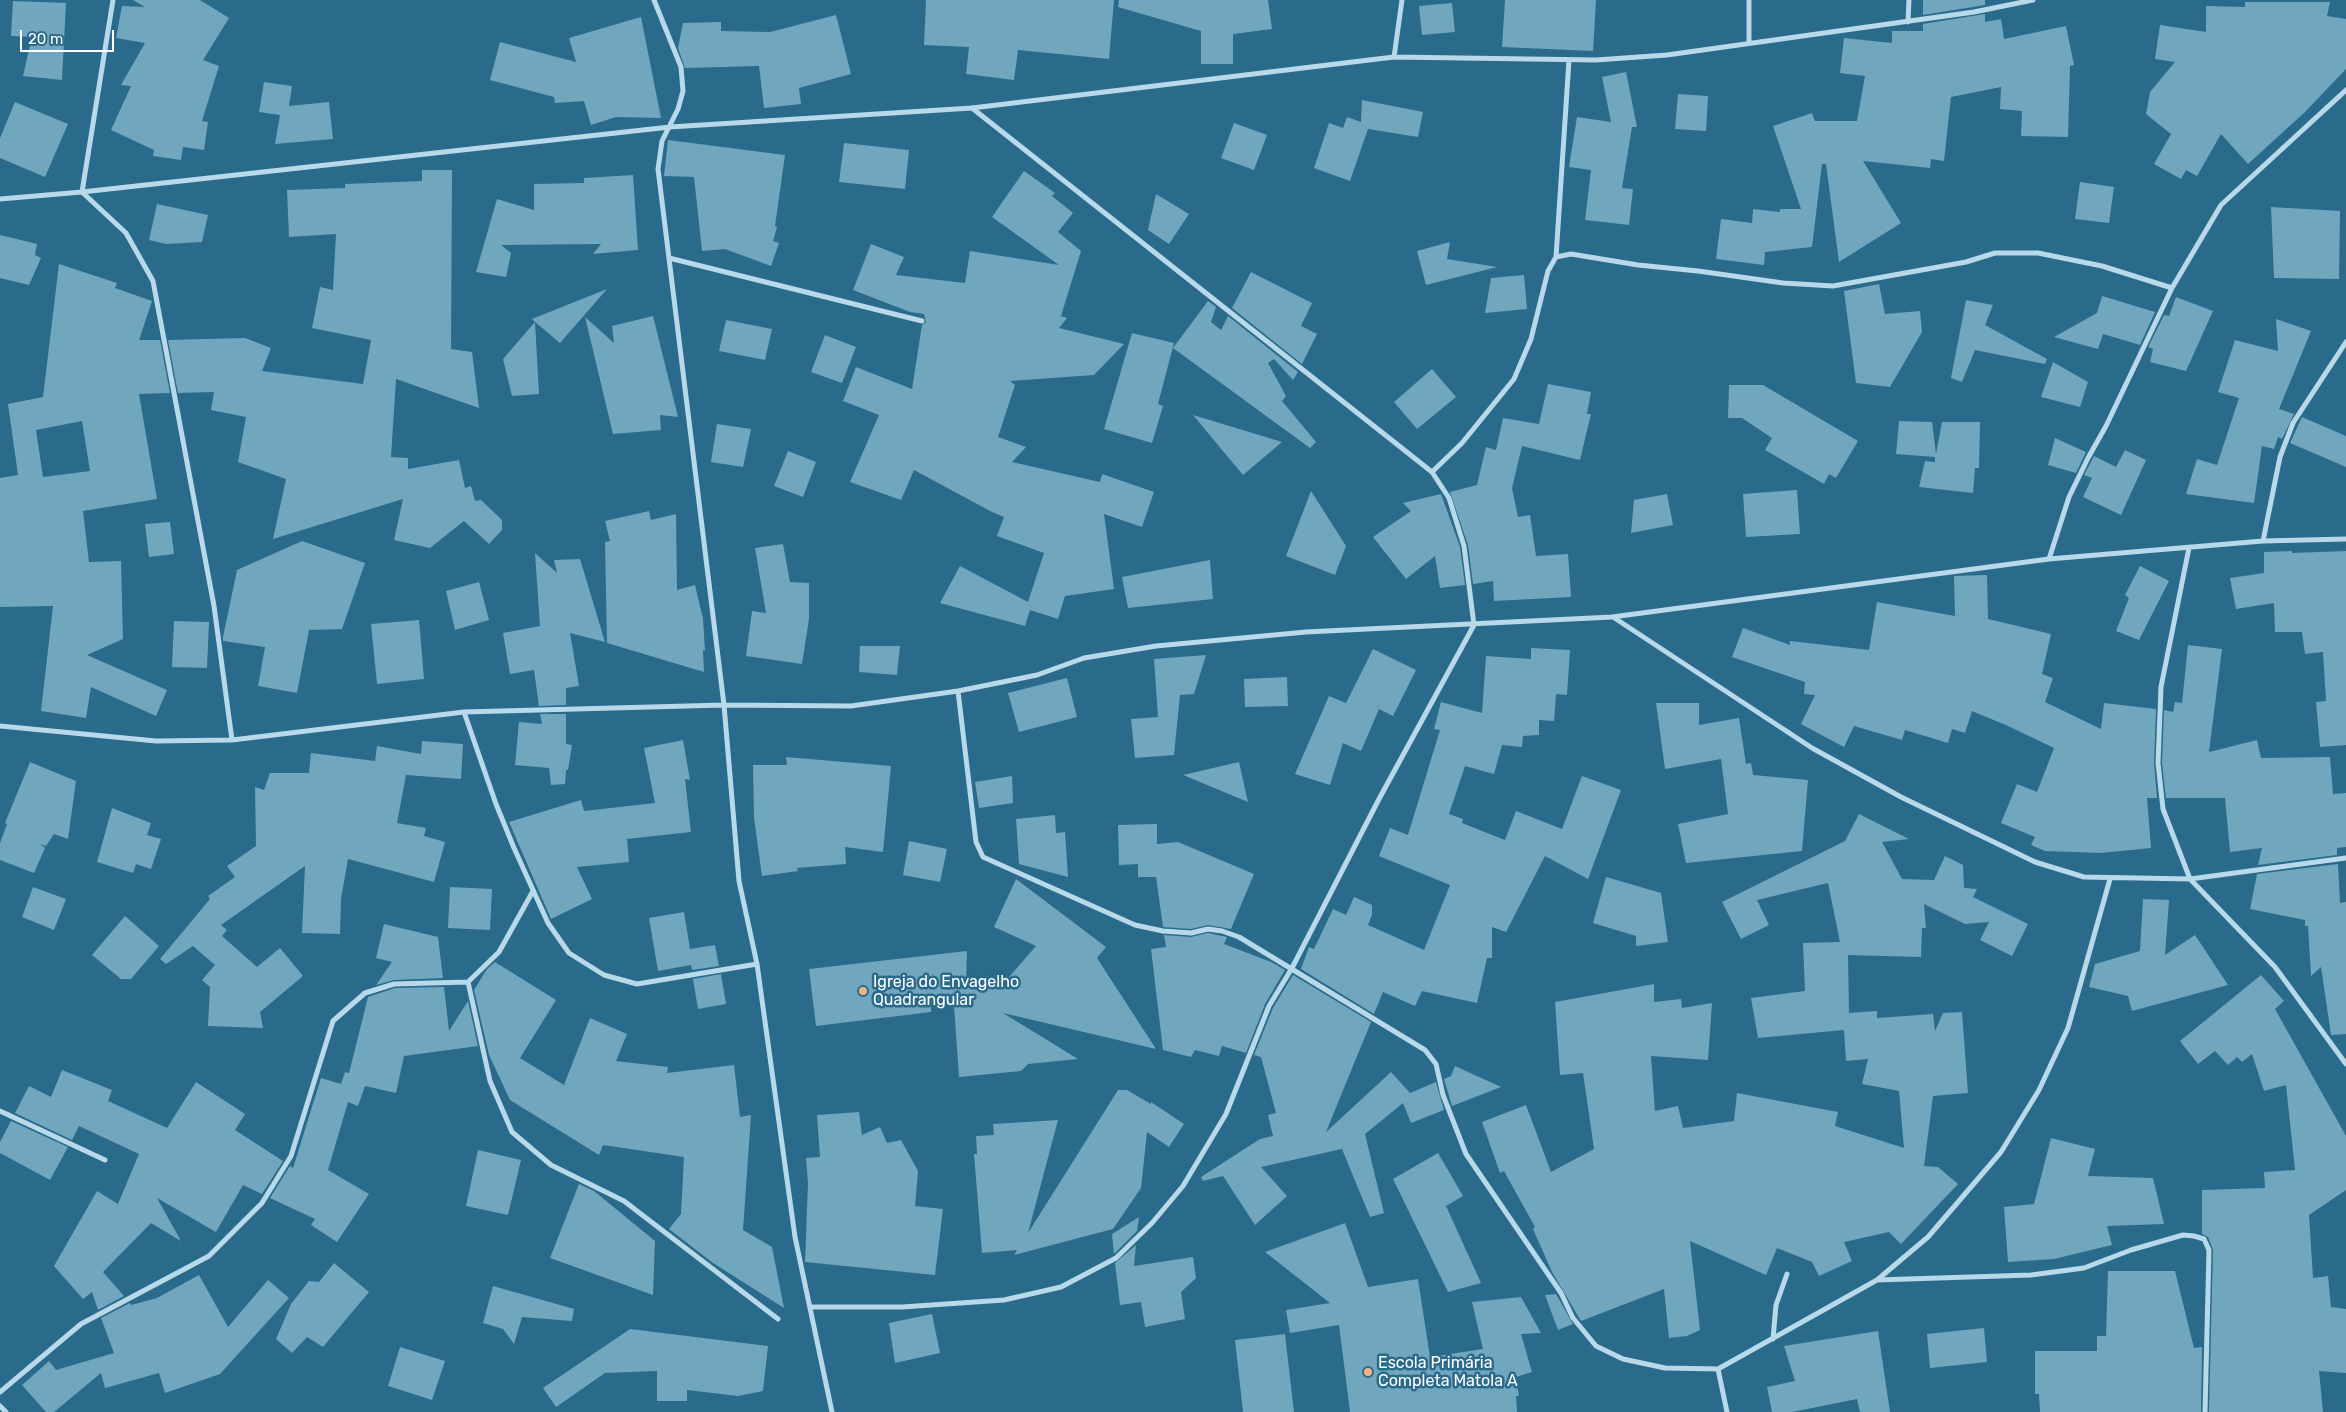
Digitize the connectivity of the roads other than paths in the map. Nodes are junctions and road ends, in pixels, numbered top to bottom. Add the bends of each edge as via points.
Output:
1 (113, 0) edge
2 (654, 0) edge
3 (1402, 0) edge
4 (1750, 0) edge
5 (1909, 0) edge
6 (2033, 0) edge
7 (1908, 22) junction
8 (1749, 43) junction
9 (1394, 57) junction
10 (1569, 60) junction
11 (2346, 90) edge
12 (972, 108) junction
13 (670, 127) junction
14 (82, 192) junction
15 (0, 199) edge
16 (1556, 257) junction
17 (669, 258) junction
18 (2172, 288) junction
19 (922, 322) dead end
20 (2345, 346) edge
21 (1432, 472) junction
22 (2346, 539) edge
23 (2263, 542) junction
24 (2189, 548) junction
25 (2049, 559) junction
26 (1612, 617) junction
27 (1474, 625) junction
28 (958, 691) junction
29 (724, 705) junction
30 (464, 712) junction
31 (0, 726) edge
32 (232, 740) junction
33 (2346, 858) edge
34 (2110, 879) junction
35 (2190, 879) junction
36 (533, 891) junction
37 (757, 964) junction
38 (1292, 968) junction
39 (468, 982) junction
40 (2346, 1064) edge
41 (0, 1111) edge
42 (105, 1160) dead end
43 (1787, 1274) dead end
44 (1877, 1280) junction
45 (810, 1307) junction
46 (778, 1319) dead end
47 (1773, 1338) junction
48 (1718, 1369) junction
49 (0, 1392) edge
50 (0, 1406) edge
51 (6, 1412) edge
52 (832, 1412) edge
53 (1727, 1412) edge
54 (2205, 1412) edge

1 - 14 street
2 - 13 street via 681,67 683,90
3 - 9 street
4 - 8 street
5 - 7 street
6 - 7 street
7 - 8 street
8 - 10 street via 1667,55
9 - 10 street
9 - 12 street
10 - 16 street
11 - 18 street via 2221,205
12 - 13 street
12 - 21 street
13 - 14 street
13 - 17 street via 662,141 658,170
14 - 15 street
14 - 32 street via 126,233 153,280 214,606
16 - 18 street via 1571,254 1782,283 1833,286 1966,262 1995,253 2038,253 2102,266
16 - 21 street via 1548,271 1531,339 1514,379 1462,443
17 - 19 street
17 - 29 street
18 - 25 street via 2070,497
20 - 23 street via 2294,423 2280,457
21 - 27 street via 1449,498 1464,546
22 - 23 street
23 - 24 street
24 - 25 street
24 - 35 street via 2161,687 2158,762 2162,809
25 - 26 street
26 - 27 street
26 - 34 street via 1812,748 1901,797 2035,862 2084,877
27 - 28 street via 1306,632 1156,646 1084,658 1037,675
27 - 38 street
28 - 29 street via 851,706
28 - 38 street via 976,842 982,857 1136,925 1192,933 1208,929 1222,931
29 - 30 street
29 - 37 street via 739,881
30 - 32 street
30 - 36 street via 496,804
31 - 32 street via 156,741
33 - 35 street
34 - 35 street
34 - 44 street via 2068,1028 2039,1090 2001,1152 1928,1237
35 - 40 street via 2275,967
36 - 37 street via 548,923 569,953 604,976 637,984
36 - 39 street via 499,952
37 - 45 street via 795,1237
38 - 45 street via 1269,1006 1226,1114 1184,1186 1116,1258 1061,1287 1004,1300 902,1307
38 - 48 street via 1425,1050 1436,1064 1443,1094 1466,1154 1561,1293 1573,1318 1596,1346 1623,1359 1665,1368
39 - 46 street via 490,1081 512,1132 550,1165 624,1202
39 - 49 street via 394,984 365,993 333,1021 291,1156 262,1203 209,1256 81,1324
41 - 42 street
43 - 47 street via 1776,1305
44 - 47 street
44 - 54 street via 2031,1275 2084,1268 2183,1235 2204,1239 2209,1250
45 - 52 street
47 - 48 street
48 - 53 street
50 - 51 street

